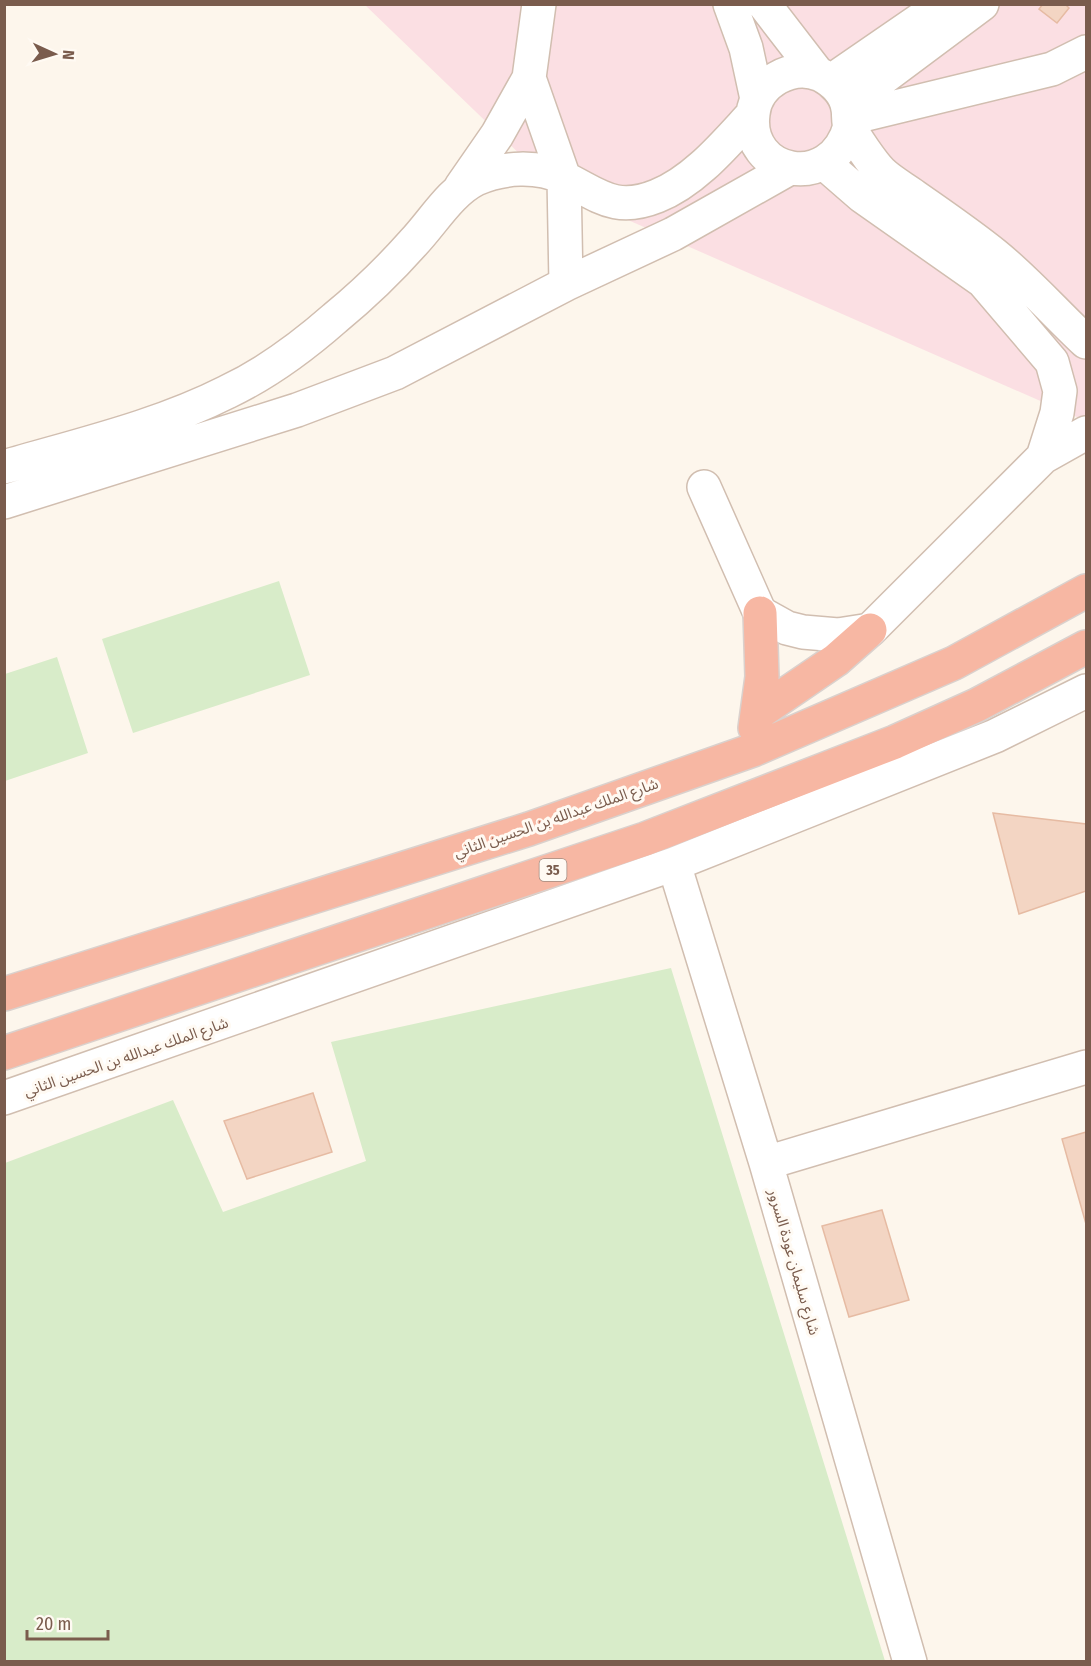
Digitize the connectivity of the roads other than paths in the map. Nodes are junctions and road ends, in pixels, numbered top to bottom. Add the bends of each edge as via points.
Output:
1 (540, 4) edge
2 (730, 4) edge
3 (764, 4) edge
4 (937, 4) edge
5 (982, 4) edge
6 (1086, 52) edge
7 (529, 78) junction
8 (839, 101) junction
9 (755, 106) junction
10 (824, 164) junction
11 (790, 168) junction
12 (564, 178) junction
13 (459, 189) junction
14 (990, 269) junction
15 (566, 284) junction
16 (1086, 342) edge
17 (1086, 433) edge
18 (1043, 457) junction
19 (4, 467) edge
20 (704, 487) dead end
21 (4, 502) edge
22 (1086, 591) edge
23 (760, 613) junction
24 (870, 630) junction
25 (1086, 647) edge
26 (1086, 692) edge
27 (757, 714) junction
28 (753, 750) junction
29 (674, 864) junction
30 (4, 994) edge
31 (4, 1053) edge
32 (1086, 1067) edge
33 (4, 1098) edge
34 (766, 1163) junction
35 (910, 1662) edge

1 - 7 street
2 - 9 street via 746,48
3 - 8 street
4 - 8 street
5 - 8 street
6 - 8 street via 1052,69
7 - 12 street
7 - 13 street via 497,135
8 - 9 street via 790,72 776,78
8 - 10 street via 846,141
8 - 14 street via 880,172
9 - 11 street via 753,130 758,143 777,163
9 - 12 street via 726,144 694,172 664,193 646,200 605,200
10 - 11 street via 801,170
10 - 14 street via 862,196
11 - 15 street via 673,234
12 - 13 street via 510,170 493,173
12 - 15 street
13 - 19 street via 370,286 312,338 257,376 166,418
14 - 16 street
14 - 18 street via 1057,375 1057,413
15 - 21 street via 395,373 297,410
17 - 18 street
18 - 24 street
20 - 23 street
22 - 28 highway, شارع الملك عبدالله بن الحسين الثاني via 954,663
23 - 24 street via 803,632 838,635
23 - 27 highway via 762,677
24 - 27 highway via 836,660
25 - 31 highway, 35 via 977,705 895,742 645,839
26 - 29 street, شارع الملك عبدالله بن الحسين الثاني via 995,736
27 - 28 highway
28 - 30 highway, شارع الملك عبدالله بن الحسين الثاني via 529,829
29 - 33 street, شارع الملك عبدالله بن الحسين الثاني
29 - 34 street, شارع سليمان عودة السرور
32 - 34 street
34 - 35 street, شارع سليمان عودة السرور

